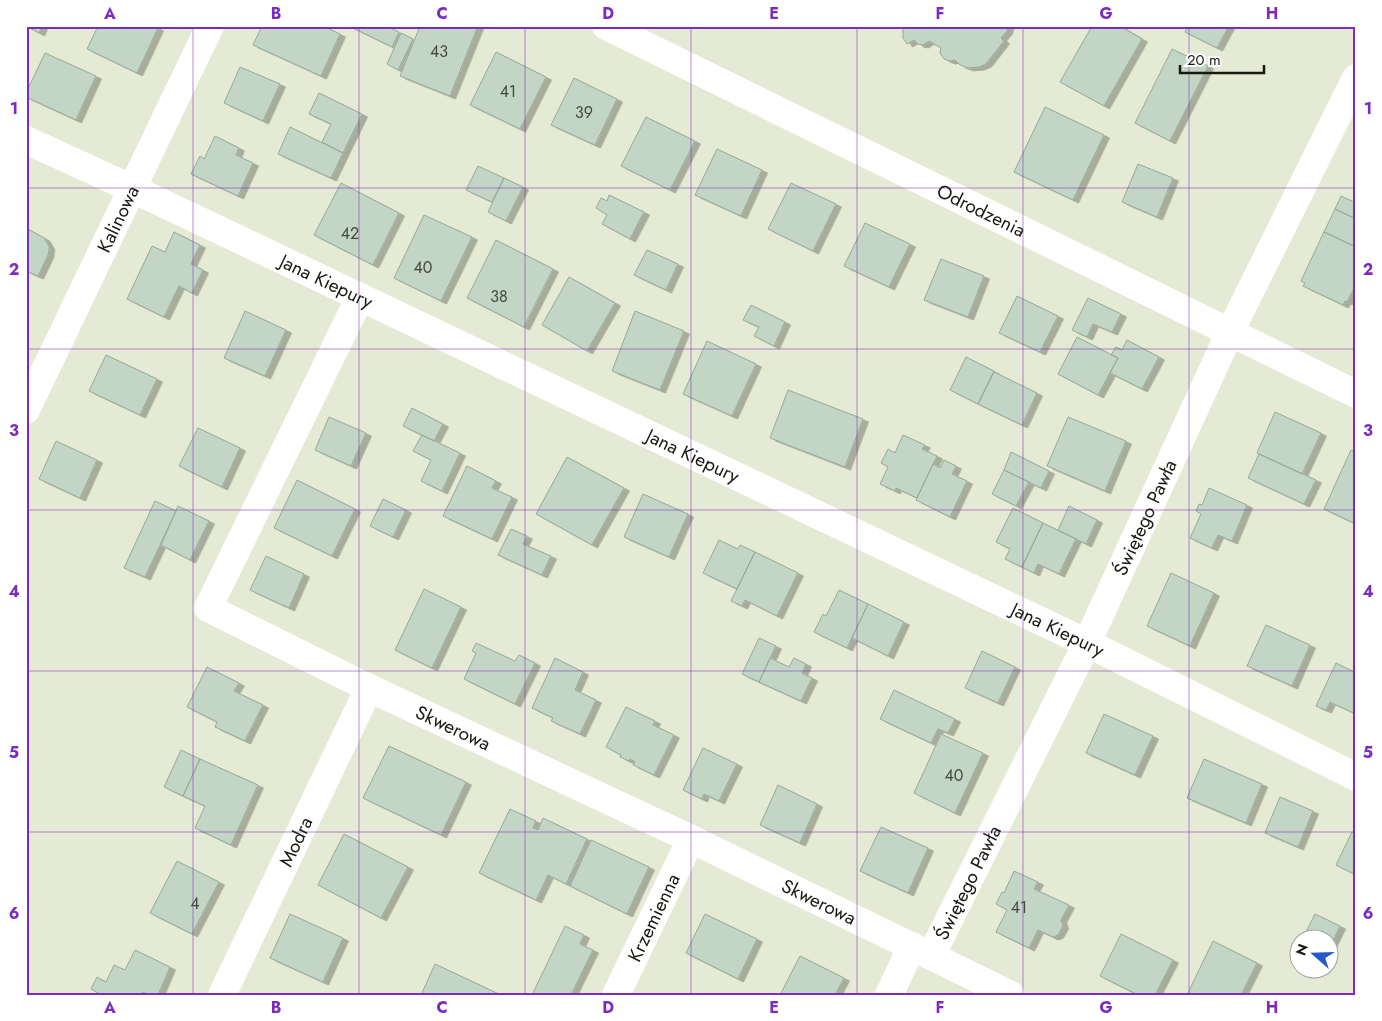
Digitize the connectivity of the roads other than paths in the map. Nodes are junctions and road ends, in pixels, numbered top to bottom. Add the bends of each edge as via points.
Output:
1 (210, 26) edge
2 (606, 26) edge
3 (1356, 78) edge
4 (26, 140) edge
5 (133, 189) junction
6 (360, 297) junction
7 (1230, 332) junction
8 (1356, 394) edge
9 (26, 410) edge
10 (1087, 643) junction
11 (369, 688) junction
12 (1356, 776) edge
13 (690, 840) junction
14 (922, 951) junction
15 (222, 995) edge
16 (616, 995) edge
17 (889, 995) edge
18 (1011, 995) edge

1 - 5 street, Kalinowa
2 - 7 street, Odrodzenia
3 - 7 street, Świętego Pawła
4 - 5 street, Jana Kiepury
5 - 6 street, Jana Kiepury
5 - 9 street, Kalinowa
6 - 10 street, Jana Kiepury
6 - 11 street, Skwerowa via 208,608
7 - 8 street, Odrodzenia
7 - 10 street, Świętego Pawła
10 - 12 street, Jana Kiepury
10 - 14 street, Świętego Pawła
11 - 13 street, Skwerowa
11 - 15 street, Modra
13 - 14 street, Skwerowa
13 - 16 street, Krzemienna
14 - 17 street, Świętego Pawła
14 - 18 street, Skwerowa

